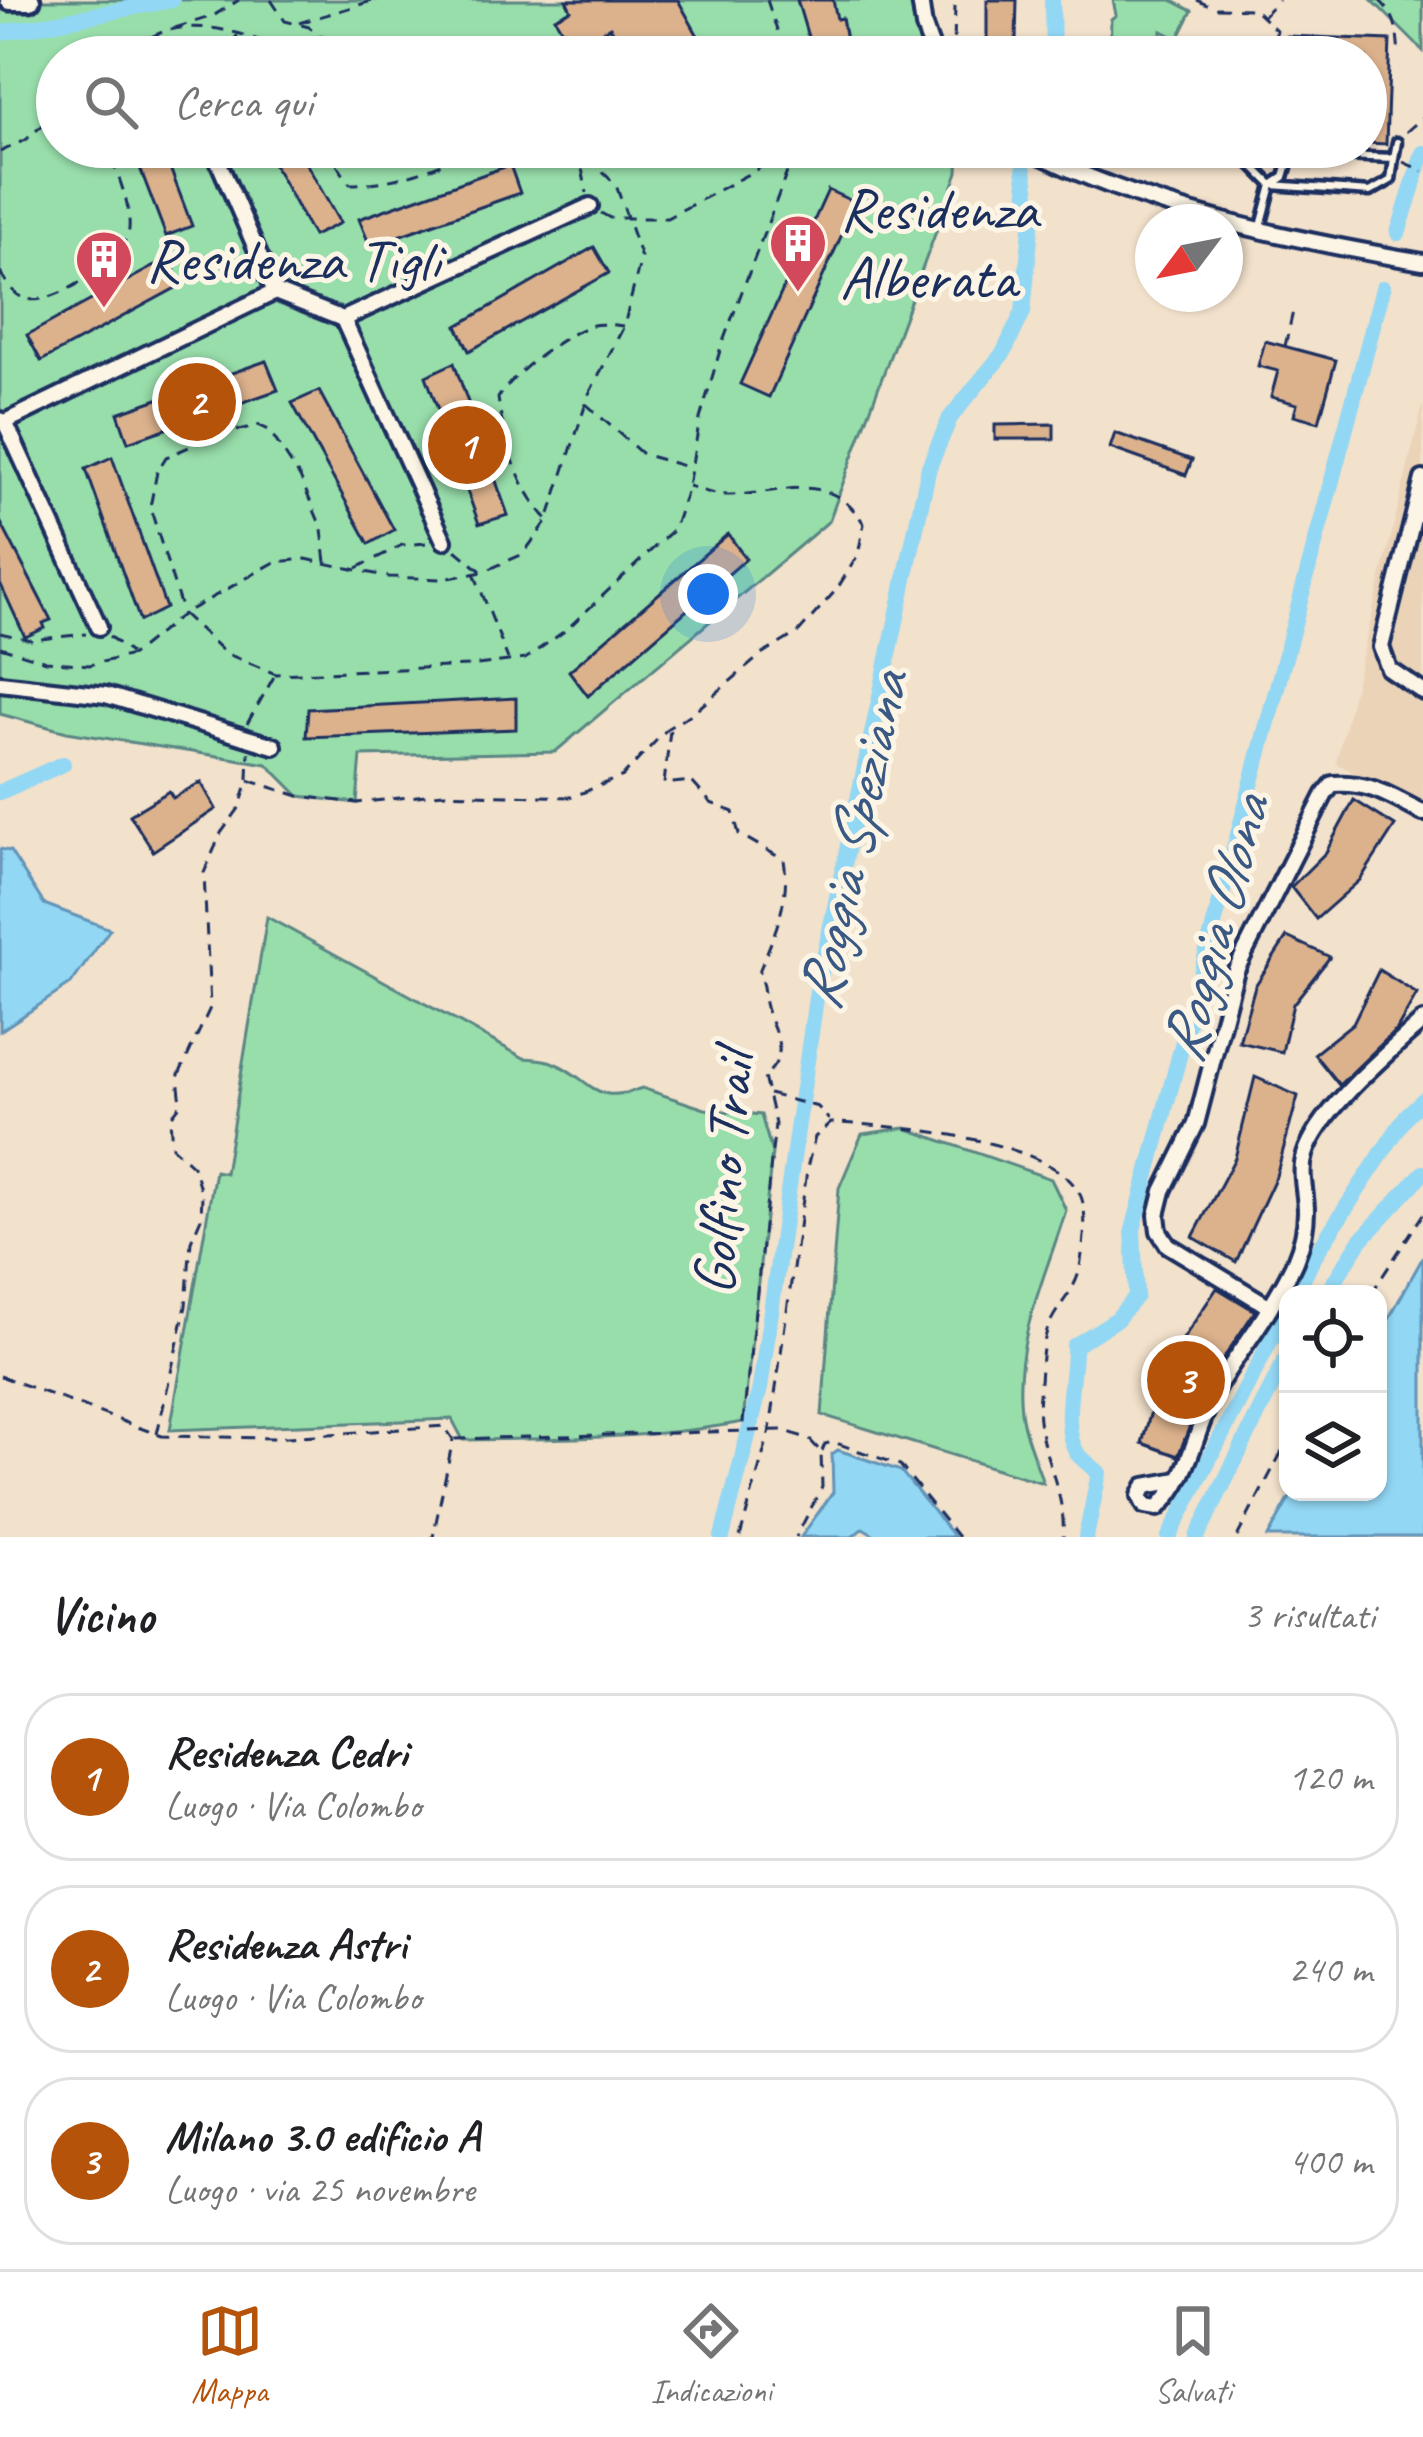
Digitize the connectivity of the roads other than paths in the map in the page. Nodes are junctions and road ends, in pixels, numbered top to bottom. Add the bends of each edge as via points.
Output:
1 (11, 0) edge
2 (30, 0) edge
3 (920, 0) edge
4 (0, 8) edge
5 (929, 36) edge
6 (1397, 142) road end
7 (1387, 158) edge
8 (1394, 158) junction
9 (221, 168) edge
10 (1072, 168) edge
11 (1257, 168) edge
12 (1287, 168) edge
13 (1272, 185) junction
14 (590, 206) dead end
15 (1260, 231) junction
16 (1423, 262) edge
17 (275, 292) junction
18 (343, 319) junction
19 (2, 421) edge
20 (1423, 479) edge
21 (444, 541) road end
22 (99, 627) road end
23 (0, 682) edge
24 (1423, 692) edge
25 (274, 746) dead end
26 (1423, 813) edge
27 (1423, 1021) edge
28 (1270, 1307) junction
29 (1178, 1480) dead end

1 - 2 street
1 - 4 street
3 - 5 street
6 - 8 lane
7 - 8 lane
8 - 13 lane via 1391,180 1370,192
9 - 17 street
10 - 15 street
11 - 13 lane
12 - 13 lane
13 - 15 lane
14 - 18 street
15 - 16 street
17 - 18 street
17 - 19 street
18 - 21 street
19 - 22 street
20 - 24 street via 1381,647 1389,669
23 - 25 street via 106,695
26 - 28 street via 1354,782 1333,784 1325,794 1236,970 1196,1124 1162,1191 1156,1216 1168,1245
27 - 28 street via 1372,1067 1306,1149 1304,1238
28 - 29 street via 1217,1388

